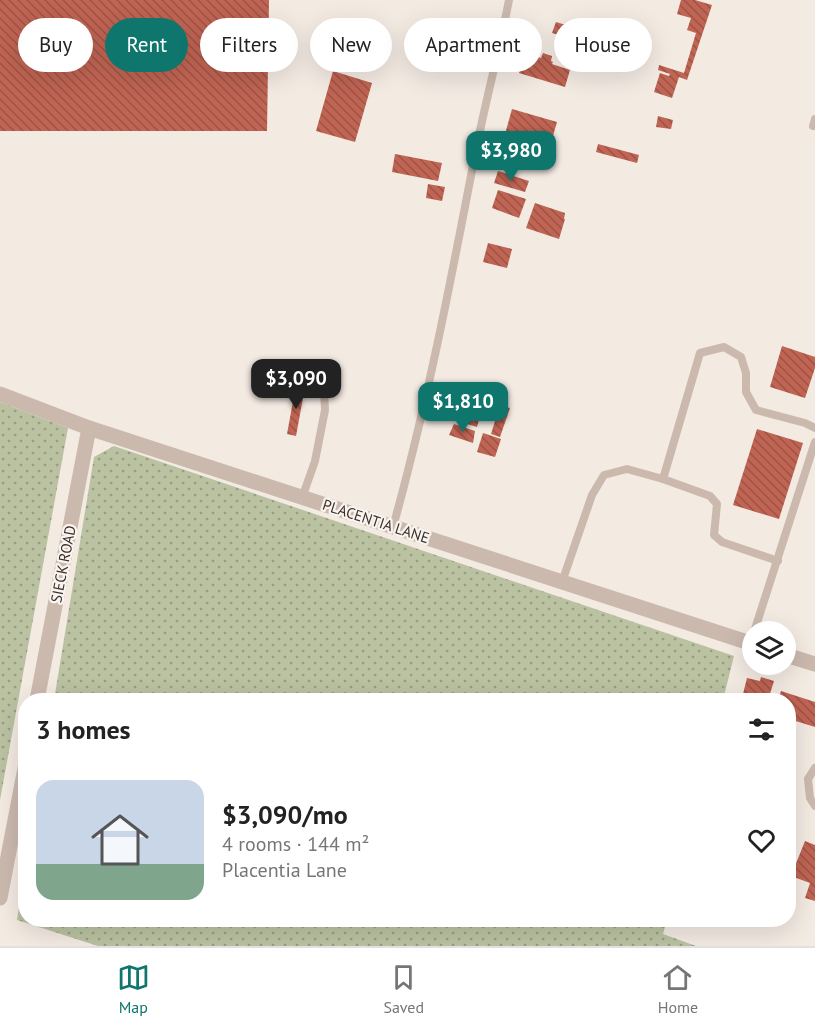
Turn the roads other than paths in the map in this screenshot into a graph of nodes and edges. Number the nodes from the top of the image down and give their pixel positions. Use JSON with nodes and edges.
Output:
{"nodes":[{"id":1,"x":509,"y":0,"type":"edge"},
{"id":2,"x":322,"y":371,"type":"dead end"},
{"id":3,"x":0,"y":394,"type":"edge"},
{"id":4,"x":89,"y":428,"type":"junction"},
{"id":5,"x":815,"y":428,"type":"edge"},
{"id":6,"x":815,"y":442,"type":"edge"},
{"id":7,"x":663,"y":479,"type":"junction"},
{"id":8,"x":302,"y":498,"type":"junction"},
{"id":9,"x":393,"y":527,"type":"junction"},
{"id":10,"x":778,"y":561,"type":"junction"},
{"id":11,"x":562,"y":582,"type":"junction"},
{"id":12,"x":758,"y":621,"type":"edge"},
{"id":13,"x":742,"y":635,"type":"edge"},
{"id":14,"x":796,"y":658,"type":"edge"},
{"id":15,"x":815,"y":664,"type":"edge"},
{"id":16,"x":38,"y":693,"type":"edge"},
{"id":17,"x":815,"y":768,"type":"edge"},
{"id":18,"x":18,"y":805,"type":"edge"},
{"id":19,"x":815,"y":806,"type":"edge"},
{"id":20,"x":0,"y":898,"type":"edge"}],
"edges":[{"from":1,"to":9,"type":"lane"},
{"from":2,"to":8,"type":"lane"},
{"from":3,"to":4,"type":"street","name":"PLACENTIA LANE"},
{"from":4,"to":8,"type":"street","name":"PLACENTIA LANE"},
{"from":4,"to":16,"type":"street","name":"SIECK ROAD"},
{"from":5,"to":7,"type":"lane"},
{"from":6,"to":10,"type":"lane"},
{"from":7,"to":10,"type":"lane"},
{"from":7,"to":11,"type":"lane"},
{"from":8,"to":9,"type":"street","name":"PLACENTIA LANE"},
{"from":9,"to":11,"type":"street","name":"PLACENTIA LANE"},
{"from":10,"to":12,"type":"lane"},
{"from":11,"to":13,"type":"street","name":"PLACENTIA LANE"},
{"from":14,"to":15,"type":"street"},
{"from":17,"to":19,"type":"lane"},
{"from":18,"to":20,"type":"street"}]}
